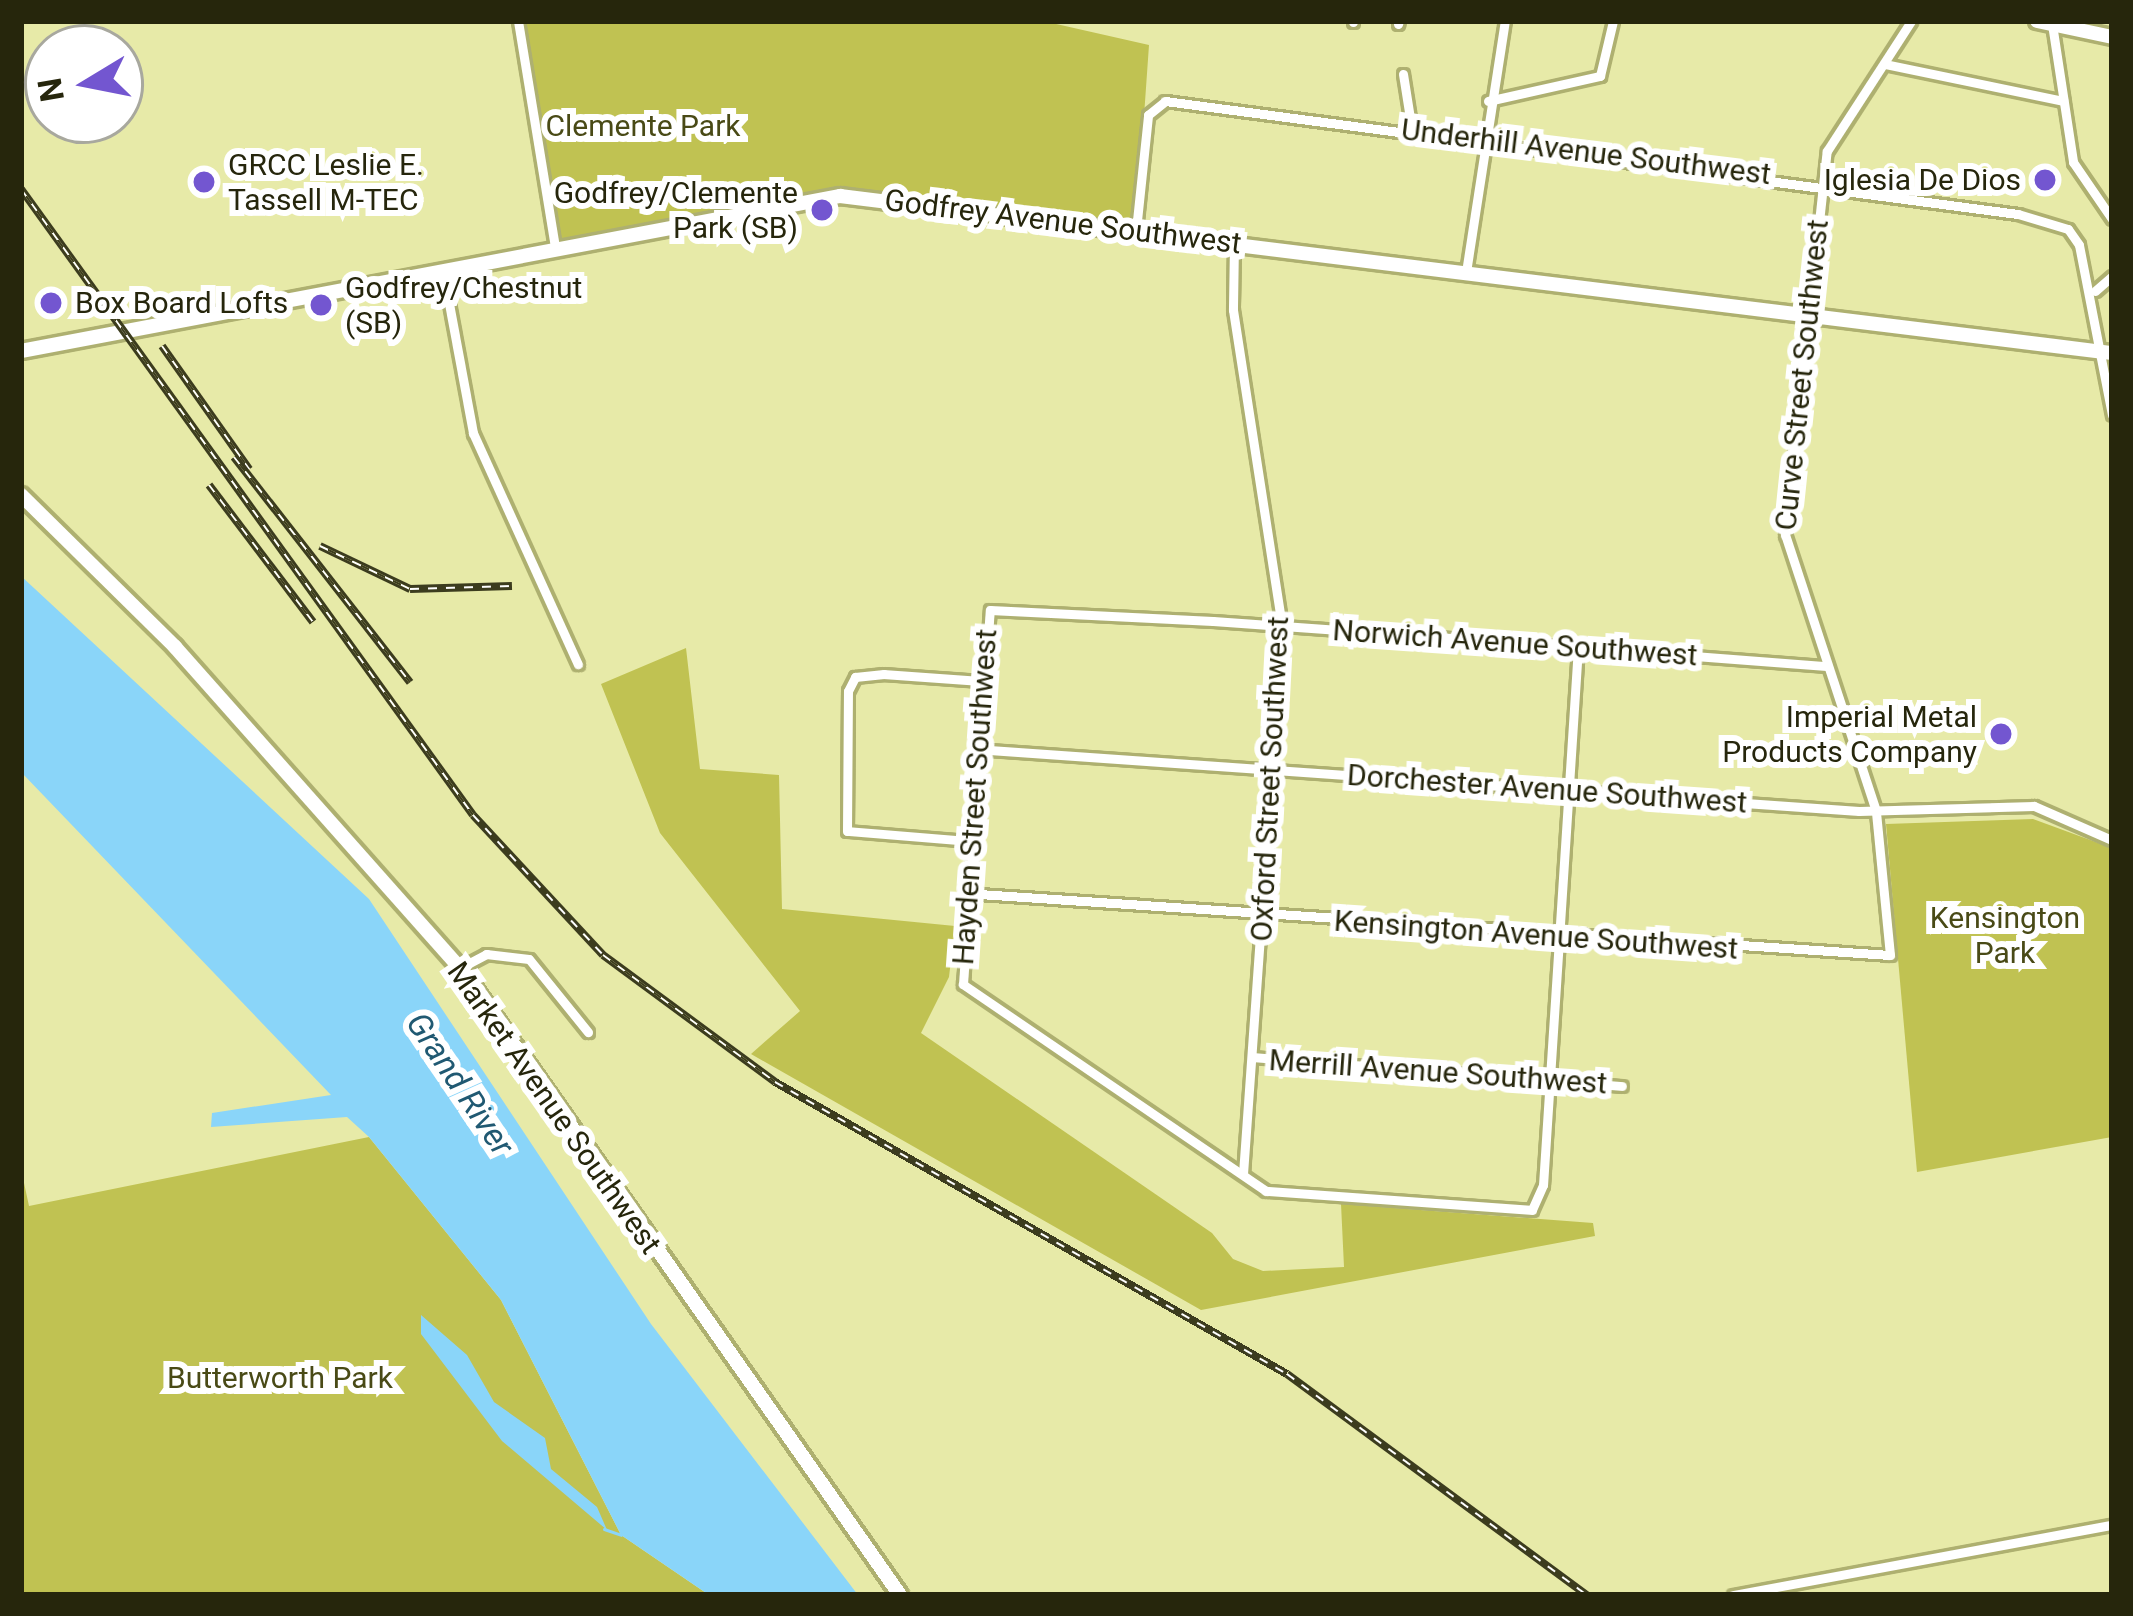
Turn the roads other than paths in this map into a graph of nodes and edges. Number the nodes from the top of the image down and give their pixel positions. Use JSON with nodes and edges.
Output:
{"nodes":[{"id":1,"x":518,"y":21,"type":"edge"},
{"id":2,"x":1504,"y":21,"type":"edge"},
{"id":3,"x":1613,"y":21,"type":"edge"},
{"id":4,"x":1911,"y":21,"type":"edge"},
{"id":5,"x":2047,"y":22,"type":"edge"},
{"id":6,"x":2112,"y":38,"type":"edge"},
{"id":7,"x":1885,"y":64,"type":"junction"},
{"id":8,"x":1403,"y":74,"type":"dead end"},
{"id":9,"x":1487,"y":101,"type":"junction"},
{"id":10,"x":2063,"y":101,"type":"junction"},
{"id":11,"x":1412,"y":131,"type":"junction"},
{"id":12,"x":1483,"y":140,"type":"junction"},
{"id":13,"x":1822,"y":181,"type":"junction"},
{"id":14,"x":2112,"y":219,"type":"edge"},
{"id":15,"x":1136,"y":230,"type":"junction"},
{"id":16,"x":1234,"y":243,"type":"junction"},
{"id":17,"x":555,"y":248,"type":"junction"},
{"id":18,"x":443,"y":271,"type":"junction"},
{"id":19,"x":1466,"y":272,"type":"junction"},
{"id":20,"x":2112,"y":276,"type":"edge"},
{"id":21,"x":2094,"y":296,"type":"junction"},
{"id":22,"x":1808,"y":314,"type":"junction"},
{"id":23,"x":21,"y":351,"type":"edge"},
{"id":24,"x":2107,"y":351,"type":"edge"},
{"id":25,"x":2112,"y":415,"type":"edge"},
{"id":26,"x":21,"y":495,"type":"edge"},
{"id":27,"x":990,"y":610,"type":"joint"},
{"id":28,"x":1282,"y":627,"type":"junction"},
{"id":29,"x":1578,"y":646,"type":"junction"},
{"id":30,"x":578,"y":664,"type":"dead end"},
{"id":31,"x":1825,"y":666,"type":"junction"},
{"id":32,"x":980,"y":681,"type":"junction"},
{"id":33,"x":975,"y":749,"type":"junction"},
{"id":34,"x":1273,"y":771,"type":"junction"},
{"id":35,"x":1568,"y":790,"type":"junction"},
{"id":36,"x":1876,"y":812,"type":"junction"},
{"id":37,"x":2112,"y":840,"type":"edge"},
{"id":38,"x":968,"y":841,"type":"junction"},
{"id":39,"x":964,"y":893,"type":"junction"},
{"id":40,"x":1265,"y":914,"type":"junction"},
{"id":41,"x":1559,"y":934,"type":"junction"},
{"id":42,"x":1891,"y":955,"type":"joint"},
{"id":43,"x":460,"y":968,"type":"junction"},
{"id":44,"x":588,"y":1032,"type":"dead end"},
{"id":45,"x":1253,"y":1057,"type":"junction"},
{"id":46,"x":1551,"y":1078,"type":"junction"},
{"id":47,"x":1622,"y":1086,"type":"dead end"},
{"id":48,"x":1243,"y":1174,"type":"junction"},
{"id":49,"x":2112,"y":1525,"type":"edge"},
{"id":50,"x":901,"y":1595,"type":"edge"},
{"id":51,"x":1733,"y":1595,"type":"edge"}],
"edges":[{"from":1,"to":17,"type":"street"},
{"from":2,"to":9,"type":"street"},
{"from":3,"to":9,"type":"street"},
{"from":4,"to":7,"type":"street","name":"Curve Street Southwest"},
{"from":5,"to":6,"type":"main road"},
{"from":5,"to":10,"type":"street"},
{"from":7,"to":10,"type":"street"},
{"from":7,"to":13,"type":"street","name":"Curve Street Southwest"},
{"from":8,"to":11,"type":"street"},
{"from":9,"to":12,"type":"street"},
{"from":10,"to":14,"type":"street"},
{"from":11,"to":12,"type":"street","name":"Underhill Avenue Southwest"},
{"from":11,"to":15,"type":"street","name":"Underhill Avenue Southwest"},
{"from":12,"to":13,"type":"street","name":"Underhill Avenue Southwest"},
{"from":12,"to":19,"type":"street"},
{"from":13,"to":21,"type":"street","name":"Underhill Avenue Southwest"},
{"from":13,"to":22,"type":"street","name":"Curve Street Southwest"},
{"from":15,"to":16,"type":"main road","name":"Godfrey Avenue Southwest"},
{"from":15,"to":17,"type":"main road","name":"Godfrey Avenue Southwest"},
{"from":16,"to":19,"type":"main road","name":"Godfrey Avenue Southwest"},
{"from":16,"to":28,"type":"street","name":"Oxford Street Southwest"},
{"from":17,"to":18,"type":"main road","name":"Godfrey Avenue Southwest"},
{"from":18,"to":23,"type":"main road","name":"Godfrey Avenue Southwest"},
{"from":18,"to":30,"type":"street"},
{"from":19,"to":22,"type":"main road","name":"Godfrey Avenue Southwest"},
{"from":20,"to":21,"type":"street"},
{"from":21,"to":24,"type":"street","name":"Underhill Avenue Southwest"},
{"from":22,"to":24,"type":"main road","name":"Godfrey Avenue Southwest"},
{"from":22,"to":31,"type":"street","name":"Curve Street Southwest"},
{"from":24,"to":25,"type":"street","name":"Underhill Avenue Southwest"},
{"from":26,"to":43,"type":"main road","name":"Market Avenue Southwest"},
{"from":27,"to":28,"type":"street","name":"Norwich Avenue Southwest"},
{"from":27,"to":32,"type":"street","name":"Hayden Street Southwest"},
{"from":28,"to":29,"type":"street","name":"Norwich Avenue Southwest"},
{"from":28,"to":34,"type":"street","name":"Oxford Street Southwest"},
{"from":29,"to":31,"type":"street","name":"Norwich Avenue Southwest"},
{"from":29,"to":35,"type":"street"},
{"from":31,"to":36,"type":"street","name":"Curve Street Southwest"},
{"from":32,"to":33,"type":"street","name":"Hayden Street Southwest"},
{"from":32,"to":38,"type":"street"},
{"from":33,"to":34,"type":"street","name":"Dorchester Avenue Southwest"},
{"from":33,"to":38,"type":"street","name":"Hayden Street Southwest"},
{"from":34,"to":35,"type":"street","name":"Dorchester Avenue Southwest"},
{"from":34,"to":40,"type":"street","name":"Oxford Street Southwest"},
{"from":35,"to":36,"type":"street","name":"Dorchester Avenue Southwest"},
{"from":35,"to":41,"type":"street"},
{"from":36,"to":37,"type":"street","name":"Dorchester Avenue Southwest"},
{"from":36,"to":42,"type":"street","name":"Curve Street Southwest"},
{"from":38,"to":39,"type":"street","name":"Hayden Street Southwest"},
{"from":39,"to":40,"type":"street","name":"Kensington Avenue Southwest"},
{"from":39,"to":48,"type":"street","name":"Hayden Street Southwest"},
{"from":40,"to":41,"type":"street","name":"Kensington Avenue Southwest"},
{"from":40,"to":45,"type":"street","name":"Oxford Street Southwest"},
{"from":41,"to":42,"type":"street","name":"Kensington Avenue Southwest"},
{"from":41,"to":46,"type":"street"},
{"from":43,"to":44,"type":"street"},
{"from":43,"to":50,"type":"main road","name":"Market Avenue Southwest"},
{"from":45,"to":46,"type":"street","name":"Merrill Avenue Southwest"},
{"from":45,"to":48,"type":"street","name":"Oxford Street Southwest"},
{"from":46,"to":47,"type":"street","name":"Merrill Avenue Southwest"},
{"from":46,"to":48,"type":"street"},
{"from":49,"to":51,"type":"street"}]}
